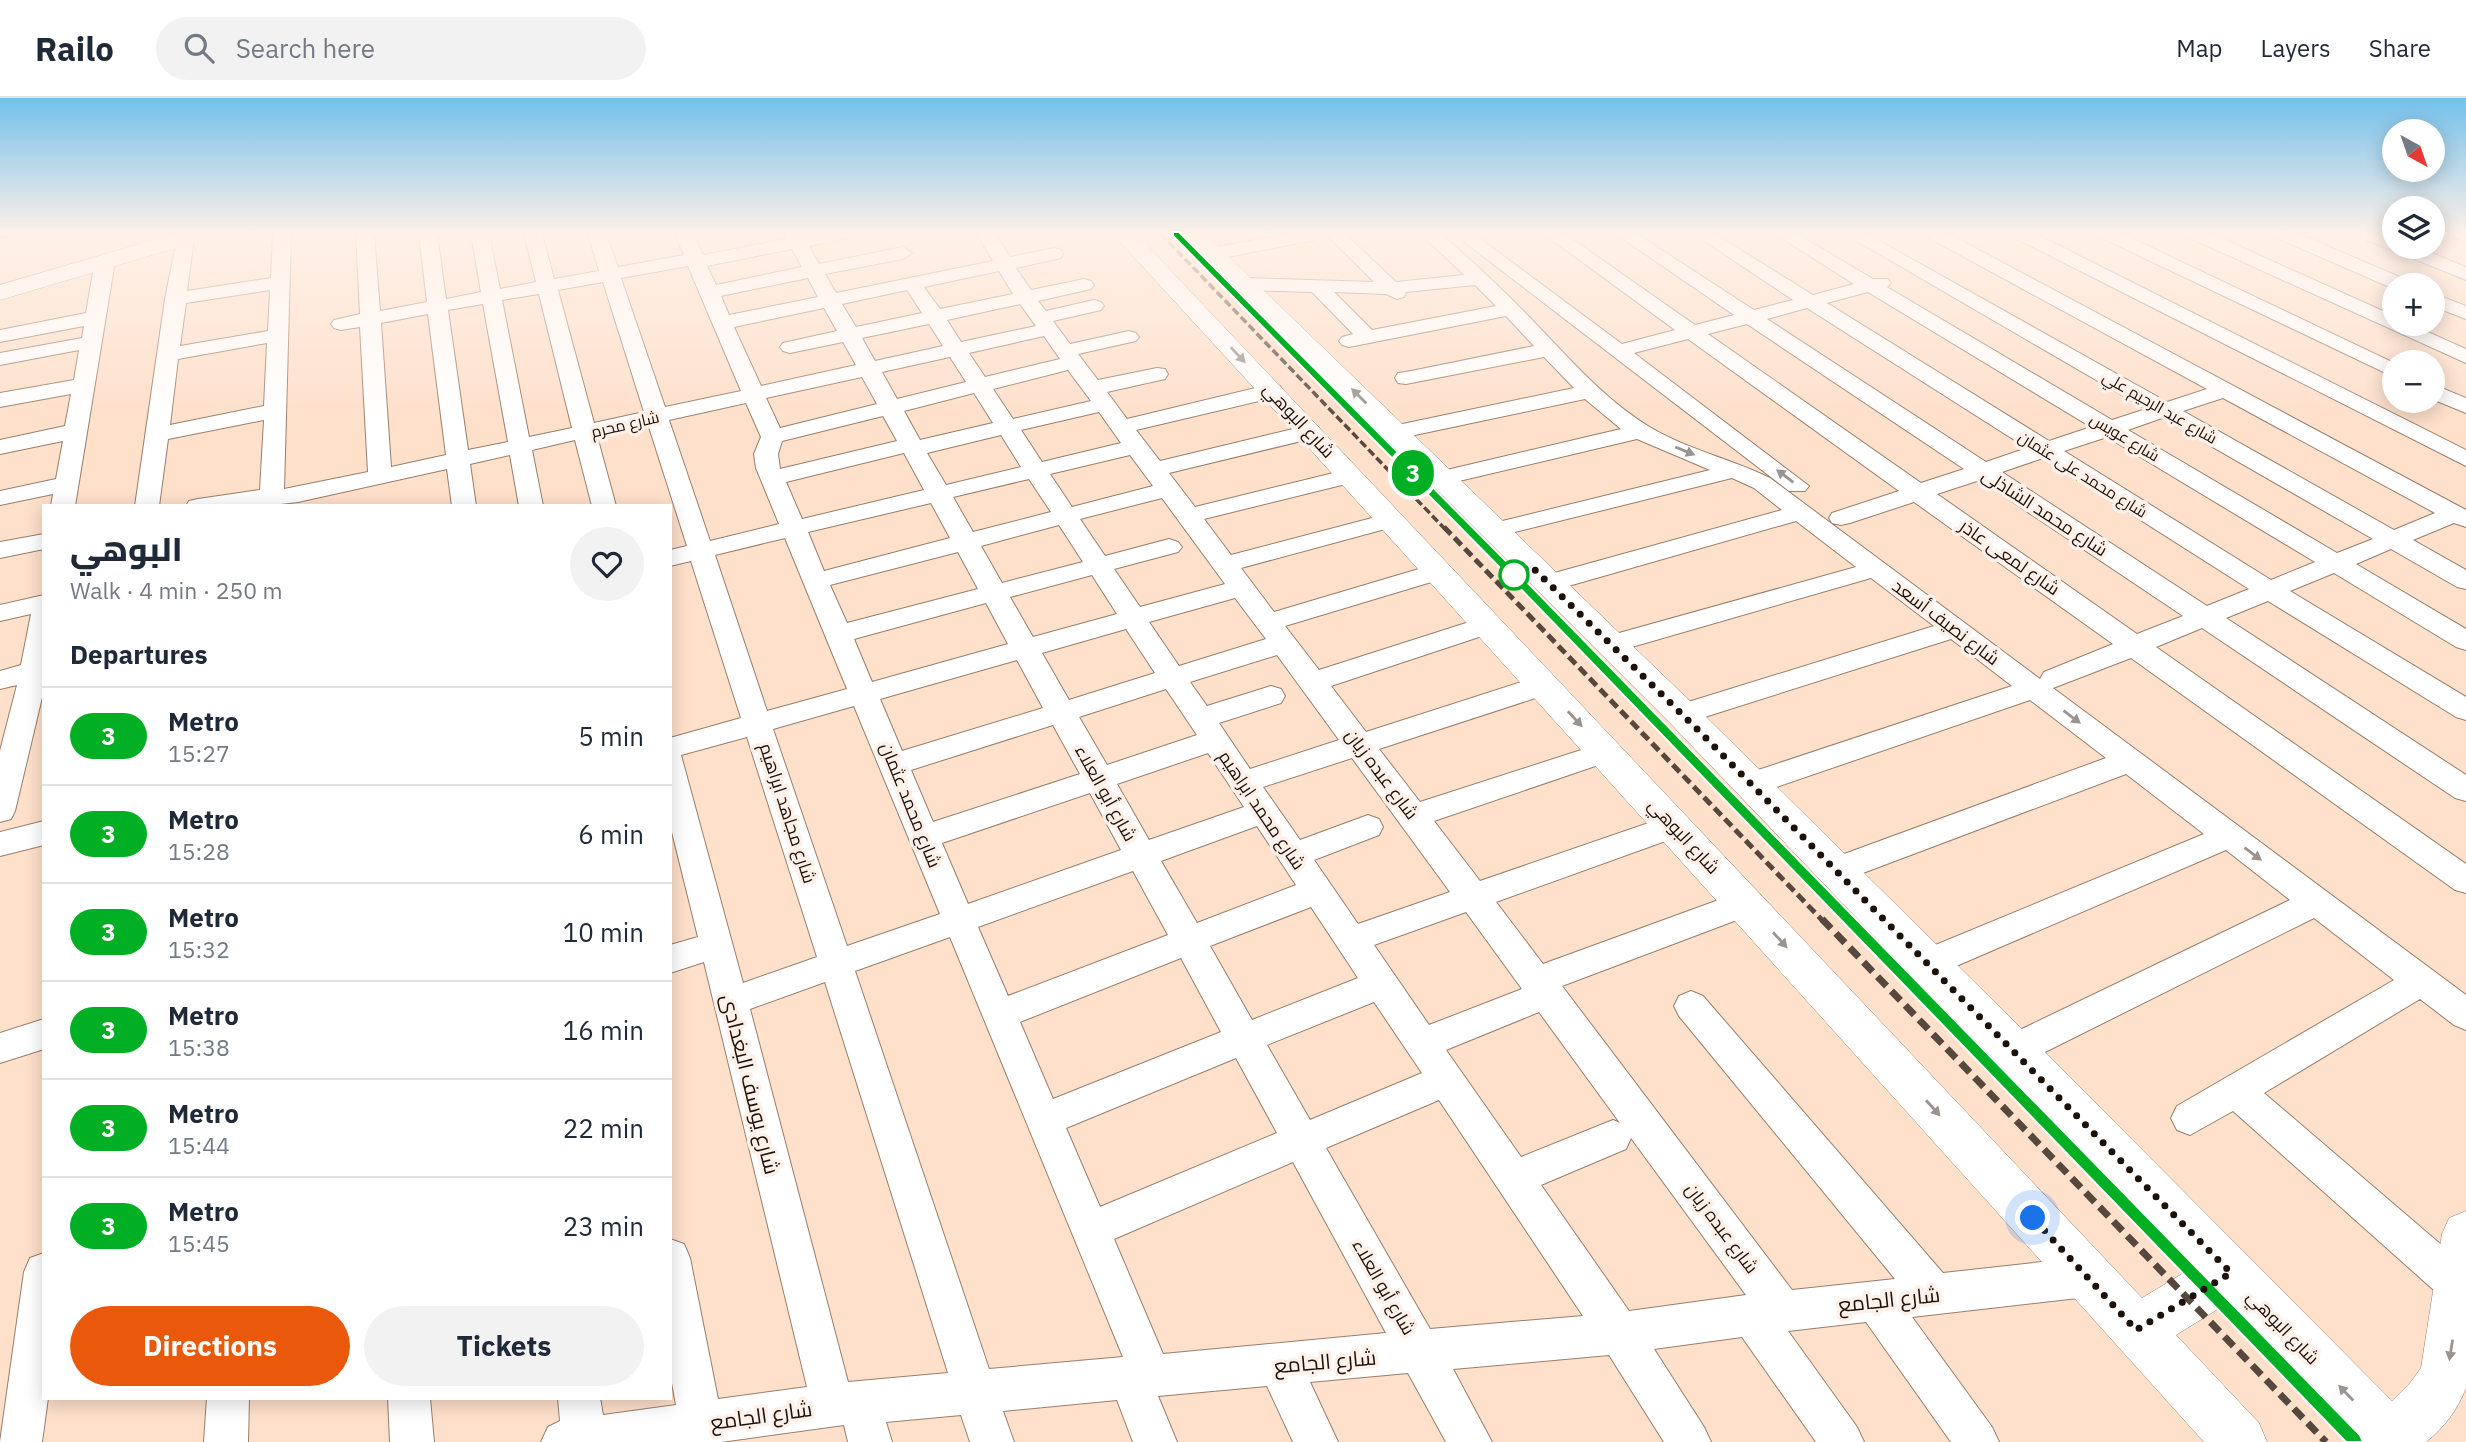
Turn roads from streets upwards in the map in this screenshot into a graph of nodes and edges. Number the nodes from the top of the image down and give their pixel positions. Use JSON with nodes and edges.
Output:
{"nodes":[{"id":1,"x":99,"y":297,"type":"edge"},
{"id":2,"x":189,"y":297,"type":"edge"},
{"id":3,"x":280,"y":297,"type":"edge"},
{"id":4,"x":369,"y":297,"type":"edge"},
{"id":5,"x":437,"y":297,"type":"edge"},
{"id":6,"x":492,"y":297,"type":"joint"},
{"id":7,"x":550,"y":297,"type":"edge"},
{"id":8,"x":618,"y":297,"type":"edge"},
{"id":9,"x":711,"y":297,"type":"edge"},
{"id":10,"x":828,"y":297,"type":"edge"},
{"id":11,"x":846,"y":297,"type":"edge"},
{"id":12,"x":924,"y":297,"type":"edge"},
{"id":13,"x":1028,"y":297,"type":"edge"},
{"id":14,"x":1076,"y":297,"type":"edge"},
{"id":15,"x":1183,"y":297,"type":"edge"},
{"id":16,"x":1258,"y":297,"type":"edge"},
{"id":17,"x":1325,"y":297,"type":"edge"},
{"id":18,"x":1401,"y":297,"type":"edge"},
{"id":19,"x":1497,"y":297,"type":"edge"},
{"id":20,"x":1546,"y":297,"type":"edge"},
{"id":21,"x":1642,"y":297,"type":"edge"},
{"id":22,"x":1719,"y":297,"type":"edge"},
{"id":23,"x":1801,"y":297,"type":"edge"},
{"id":24,"x":1828,"y":297,"type":"edge"},
{"id":25,"x":1891,"y":297,"type":"edge"},
{"id":26,"x":1966,"y":297,"type":"edge"},
{"id":27,"x":2053,"y":297,"type":"edge"},
{"id":28,"x":2146,"y":297,"type":"edge"},
{"id":29,"x":2239,"y":297,"type":"edge"},
{"id":30,"x":2333,"y":297,"type":"edge"},
{"id":31,"x":175,"y":299,"type":"joint"},
{"id":32,"x":830,"y":300,"type":"junction"},
{"id":33,"x":1809,"y":302,"type":"junction"},
{"id":34,"x":2445,"y":304,"type":"edge"},
{"id":35,"x":1094,"y":306,"type":"dead end"},
{"id":36,"x":438,"y":307,"type":"junction"},
{"id":37,"x":1510,"y":309,"type":"junction"},
{"id":38,"x":2466,"y":313,"type":"edge"},
{"id":39,"x":933,"y":316,"type":"junction"},
{"id":40,"x":96,"y":317,"type":"junction"},
{"id":41,"x":1750,"y":317,"type":"junction"},
{"id":42,"x":370,"y":319,"type":"junction"},
{"id":43,"x":722,"y":323,"type":"junction"},
{"id":44,"x":341,"y":324,"type":"dead end"},
{"id":45,"x":1431,"y":325,"type":"junction"},
{"id":46,"x":1051,"y":331,"type":"junction"},
{"id":47,"x":1692,"y":332,"type":"junction"},
{"id":48,"x":848,"y":334,"type":"junction"},
{"id":49,"x":279,"y":335,"type":"junction"},
{"id":50,"x":0,"y":336,"type":"edge"},
{"id":51,"x":1129,"y":337,"type":"dead end"},
{"id":52,"x":90,"y":342,"type":"junction"},
{"id":53,"x":790,"y":347,"type":"dead end"},
{"id":54,"x":954,"y":350,"type":"junction"},
{"id":55,"x":1548,"y":350,"type":"junction"},
{"id":56,"x":1618,"y":351,"type":"junction"},
{"id":57,"x":167,"y":355,"type":"junction"},
{"id":58,"x":2466,"y":358,"type":"edge"},
{"id":59,"x":0,"y":359,"type":"edge"},
{"id":60,"x":2382,"y":366,"type":"edge"},
{"id":61,"x":868,"y":370,"type":"junction"},
{"id":62,"x":1157,"y":374,"type":"dead end"},
{"id":63,"x":1406,"y":378,"type":"dead end"},
{"id":64,"x":83,"y":385,"type":"junction"},
{"id":65,"x":979,"y":386,"type":"junction"},
{"id":66,"x":2225,"y":390,"type":"junction"},
{"id":67,"x":1272,"y":391,"type":"junction"},
{"id":68,"x":1588,"y":392,"type":"junction"},
{"id":69,"x":752,"y":395,"type":"junction"},
{"id":70,"x":2445,"y":396,"type":"edge"},
{"id":71,"x":0,"y":400,"type":"edge"},
{"id":72,"x":2466,"y":406,"type":"edge"},
{"id":73,"x":890,"y":408,"type":"junction"},
{"id":74,"x":2165,"y":410,"type":"junction"},
{"id":75,"x":275,"y":411,"type":"junction"},
{"id":76,"x":657,"y":416,"type":"junction"},
{"id":77,"x":1114,"y":416,"type":"junction"},
{"id":78,"x":1007,"y":427,"type":"junction"},
{"id":79,"x":2110,"y":428,"type":"junction"},
{"id":80,"x":76,"y":431,"type":"junction"},
{"id":81,"x":1640,"y":431,"type":"junction"},
{"id":82,"x":1310,"y":432,"type":"junction"},
{"id":83,"x":1396,"y":432,"type":"junction"},
{"id":84,"x":586,"y":433,"type":"junction"},
{"id":85,"x":157,"y":434,"type":"junction"},
{"id":86,"x":772,"y":437,"type":"junction"},
{"id":87,"x":0,"y":447,"type":"edge"},
{"id":88,"x":520,"y":447,"type":"junction"},
{"id":89,"x":912,"y":447,"type":"junction"},
{"id":90,"x":2045,"y":450,"type":"junction"},
{"id":91,"x":2466,"y":459,"type":"edge"},
{"id":92,"x":458,"y":460,"type":"junction"},
{"id":93,"x":1036,"y":470,"type":"junction"},
{"id":94,"x":1738,"y":470,"type":"junction"},
{"id":95,"x":1983,"y":471,"type":"junction"},
{"id":96,"x":1350,"y":476,"type":"junction"},
{"id":97,"x":773,"y":478,"type":"junction"},
{"id":98,"x":1442,"y":478,"type":"junction"},
{"id":99,"x":372,"y":479,"type":"junction"},
{"id":100,"x":1161,"y":479,"type":"junction"},
{"id":101,"x":938,"y":493,"type":"junction"},
{"id":102,"x":1918,"y":493,"type":"junction"},
{"id":103,"x":65,"y":495,"type":"edge"},
{"id":104,"x":0,"y":498,"type":"edge"},
{"id":105,"x":264,"y":500,"type":"edge"},
{"id":106,"x":147,"y":504,"type":"edge"},
{"id":107,"x":220,"y":504,"type":"edge"},
{"id":108,"x":366,"y":504,"type":"edge"},
{"id":109,"x":464,"y":504,"type":"edge"},
{"id":110,"x":531,"y":504,"type":"edge"},
{"id":111,"x":604,"y":504,"type":"edge"},
{"id":112,"x":1801,"y":512,"type":"junction"},
{"id":113,"x":1065,"y":515,"type":"junction"},
{"id":114,"x":1188,"y":516,"type":"junction"},
{"id":115,"x":2460,"y":517,"type":"edge"},
{"id":116,"x":1841,"y":518,"type":"junction"},
{"id":117,"x":1391,"y":520,"type":"junction"},
{"id":118,"x":793,"y":528,"type":"junction"},
{"id":119,"x":1494,"y":530,"type":"junction"},
{"id":120,"x":2393,"y":539,"type":"junction"},
{"id":121,"x":42,"y":541,"type":"edge"},
{"id":122,"x":965,"y":541,"type":"junction"},
{"id":123,"x":1169,"y":547,"type":"dead end"},
{"id":124,"x":0,"y":550,"type":"edge"},
{"id":125,"x":702,"y":550,"type":"junction"},
{"id":126,"x":672,"y":558,"type":"edge"},
{"id":127,"x":2335,"y":563,"type":"junction"},
{"id":128,"x":1098,"y":566,"type":"junction"},
{"id":129,"x":1876,"y":569,"type":"junction"},
{"id":130,"x":1439,"y":571,"type":"junction"},
{"id":131,"x":1234,"y":575,"type":"junction"},
{"id":132,"x":815,"y":581,"type":"junction"},
{"id":133,"x":2466,"y":581,"type":"edge"},
{"id":134,"x":1549,"y":583,"type":"junction"},
{"id":135,"x":2269,"y":590,"type":"junction"},
{"id":136,"x":994,"y":593,"type":"junction"},
{"id":137,"x":42,"y":603,"type":"edge"},
{"id":138,"x":0,"y":613,"type":"edge"},
{"id":139,"x":2204,"y":617,"type":"junction"},
{"id":140,"x":1132,"y":618,"type":"junction"},
{"id":141,"x":1488,"y":625,"type":"junction"},
{"id":142,"x":1955,"y":629,"type":"junction"},
{"id":143,"x":1277,"y":633,"type":"junction"},
{"id":144,"x":838,"y":634,"type":"junction"},
{"id":145,"x":42,"y":636,"type":"edge"},
{"id":146,"x":2466,"y":641,"type":"edge"},
{"id":147,"x":1611,"y":644,"type":"junction"},
{"id":148,"x":2134,"y":646,"type":"junction"},
{"id":149,"x":1025,"y":648,"type":"junction"},
{"id":150,"x":39,"y":670,"type":"edge"},
{"id":151,"x":1172,"y":677,"type":"junction"},
{"id":152,"x":0,"y":680,"type":"edge"},
{"id":153,"x":1313,"y":682,"type":"junction"},
{"id":154,"x":2044,"y":684,"type":"junction"},
{"id":155,"x":1544,"y":685,"type":"junction"},
{"id":156,"x":863,"y":694,"type":"junction"},
{"id":157,"x":1271,"y":696,"type":"dead end"},
{"id":158,"x":2466,"y":710,"type":"edge"},
{"id":159,"x":1060,"y":712,"type":"junction"},
{"id":160,"x":1682,"y":714,"type":"junction"},
{"id":161,"x":759,"y":723,"type":"junction"},
{"id":162,"x":1207,"y":729,"type":"junction"},
{"id":163,"x":1360,"y":744,"type":"junction"},
{"id":164,"x":672,"y":747,"type":"edge"},
{"id":165,"x":1606,"y":752,"type":"junction"},
{"id":166,"x":2130,"y":761,"type":"junction"},
{"id":167,"x":6,"y":762,"type":"edge"},
{"id":168,"x":895,"y":764,"type":"junction"},
{"id":169,"x":672,"y":770,"type":"edge"},
{"id":170,"x":1098,"y":779,"type":"junction"},
{"id":171,"x":1242,"y":782,"type":"junction"},
{"id":172,"x":1751,"y":784,"type":"junction"},
{"id":173,"x":2466,"y":790,"type":"edge"},
{"id":174,"x":0,"y":811,"type":"edge"},
{"id":175,"x":1263,"y":812,"type":"junction"},
{"id":176,"x":1414,"y":816,"type":"junction"},
{"id":177,"x":1674,"y":826,"type":"junction"},
{"id":178,"x":1368,"y":827,"type":"dead end"},
{"id":179,"x":42,"y":834,"type":"edge"},
{"id":180,"x":2229,"y":836,"type":"junction"},
{"id":181,"x":924,"y":838,"type":"junction"},
{"id":182,"x":0,"y":844,"type":"edge"},
{"id":183,"x":1140,"y":855,"type":"junction"},
{"id":184,"x":1292,"y":855,"type":"junction"},
{"id":185,"x":1836,"y":870,"type":"junction"},
{"id":186,"x":2466,"y":881,"type":"edge"},
{"id":187,"x":1316,"y":891,"type":"junction"},
{"id":188,"x":1474,"y":896,"type":"junction"},
{"id":189,"x":2316,"y":902,"type":"junction"},
{"id":190,"x":1746,"y":903,"type":"junction"},
{"id":191,"x":959,"y":920,"type":"junction"},
{"id":192,"x":1189,"y":940,"type":"junction"},
{"id":193,"x":1350,"y":940,"type":"junction"},
{"id":194,"x":715,"y":945,"type":"junction"},
{"id":195,"x":672,"y":958,"type":"edge"},
{"id":196,"x":1928,"y":963,"type":"junction"},
{"id":197,"x":837,"y":964,"type":"junction"},
{"id":198,"x":2421,"y":981,"type":"junction"},
{"id":199,"x":1380,"y":984,"type":"junction"},
{"id":200,"x":1543,"y":986,"type":"junction"},
{"id":201,"x":2466,"y":989,"type":"edge"},
{"id":202,"x":730,"y":1002,"type":"junction"},
{"id":203,"x":1691,"y":1006,"type":"dead end"},
{"id":204,"x":1000,"y":1014,"type":"junction"},
{"id":205,"x":2466,"y":1015,"type":"edge"},
{"id":206,"x":42,"y":1035,"type":"edge"},
{"id":207,"x":1244,"y":1040,"type":"junction"},
{"id":208,"x":1421,"y":1044,"type":"junction"},
{"id":209,"x":0,"y":1048,"type":"edge"},
{"id":210,"x":2014,"y":1051,"type":"junction"},
{"id":211,"x":1446,"y":1080,"type":"junction"},
{"id":212,"x":2236,"y":1091,"type":"junction"},
{"id":213,"x":2190,"y":1118,"type":"dead end"},
{"id":214,"x":1044,"y":1120,"type":"junction"},
{"id":215,"x":1614,"y":1137,"type":"dead end"},
{"id":216,"x":1300,"y":1142,"type":"junction"},
{"id":217,"x":1513,"y":1178,"type":"junction"},
{"id":218,"x":1089,"y":1230,"type":"junction"},
{"id":219,"x":2466,"y":1234,"type":"edge"},
{"id":220,"x":672,"y":1266,"type":"edge"},
{"id":221,"x":2231,"y":1273,"type":"junction"},
{"id":222,"x":2087,"y":1277,"type":"junction"},
{"id":223,"x":42,"y":1286,"type":"edge"},
{"id":224,"x":2459,"y":1286,"type":"junction"},
{"id":225,"x":1934,"y":1294,"type":"junction"},
{"id":226,"x":1875,"y":1301,"type":"junction"},
{"id":227,"x":1767,"y":1313,"type":"junction"},
{"id":228,"x":2136,"y":1330,"type":"junction"},
{"id":229,"x":1619,"y":1333,"type":"junction"},
{"id":230,"x":1420,"y":1352,"type":"junction"},
{"id":231,"x":1279,"y":1365,"type":"junction"},
{"id":232,"x":1141,"y":1378,"type":"junction"},
{"id":233,"x":975,"y":1393,"type":"junction"},
{"id":234,"x":228,"y":1400,"type":"edge"},
{"id":235,"x":410,"y":1400,"type":"edge"},
{"id":236,"x":855,"y":1417,"type":"edge"},
{"id":237,"x":711,"y":1429,"type":"edge"},
{"id":238,"x":578,"y":1430,"type":"edge"},
{"id":239,"x":2390,"y":1439,"type":"edge"},
{"id":240,"x":20,"y":1442,"type":"edge"},
{"id":241,"x":226,"y":1442,"type":"edge"},
{"id":242,"x":412,"y":1442,"type":"edge"},
{"id":243,"x":992,"y":1442,"type":"edge"},
{"id":244,"x":1155,"y":1442,"type":"edge"},
{"id":245,"x":1316,"y":1442,"type":"edge"},
{"id":246,"x":1470,"y":1442,"type":"edge"},
{"id":247,"x":1689,"y":1442,"type":"edge"},
{"id":248,"x":1842,"y":1442,"type":"edge"},
{"id":249,"x":1978,"y":1442,"type":"edge"},
{"id":250,"x":2240,"y":1442,"type":"edge"}],
"edges":[{"from":1,"to":40,"type":"street"},
{"from":2,"to":31,"type":"street"},
{"from":3,"to":49,"type":"street"},
{"from":4,"to":42,"type":"street"},
{"from":5,"to":36,"type":"street"},
{"from":6,"to":36,"type":"street"},
{"from":6,"to":88,"type":"street"},
{"from":7,"to":84,"type":"street"},
{"from":8,"to":76,"type":"street","name":"شارع مجاهد ابراهيم"},
{"from":9,"to":43,"type":"street","name":"شارع محمد عثمان"},
{"from":10,"to":32,"type":"street","name":"شارع أبو العلاء"},
{"from":11,"to":32,"type":"street"},
{"from":12,"to":39,"type":"street","name":"شارع محمد ابراهيم"},
{"from":13,"to":46,"type":"street","name":"شارع عبده زيان"},
{"from":14,"to":46,"type":"street"},
{"from":15,"to":67,"type":"street","name":"شارع البوهي","one_way":true},
{"from":83,"to":16,"type":"street","name":"شارع البوهي","one_way":true},
{"from":17,"to":45,"type":"street"},
{"from":18,"to":45,"type":"street"},
{"from":19,"to":37,"type":"street","name":"شارع نصيف أسعد"},
{"from":20,"to":56,"type":"street","name":"شارع نصيف أسعد"},
{"from":21,"to":47,"type":"street","name":"شارع لمعى عاذر"},
{"from":22,"to":41,"type":"street","name":"شارع محمد الشاذلى"},
{"from":23,"to":33,"type":"street","name":"شارع محمد على عثمان"},
{"from":24,"to":33,"type":"street"},
{"from":25,"to":79,"type":"street","name":"شارع عويس"},
{"from":26,"to":74,"type":"street","name":"شارع عبد الرحيم علي"},
{"from":27,"to":66,"type":"street"},
{"from":28,"to":91,"type":"street"},
{"from":29,"to":60,"type":"street"},
{"from":30,"to":58,"type":"street"},
{"from":31,"to":57,"type":"street"},
{"from":32,"to":43,"type":"street"},
{"from":32,"to":48,"type":"street","name":"شارع أبو العلاء"},
{"from":33,"to":41,"type":"street"},
{"from":33,"to":90,"type":"street","name":"شارع محمد على عثمان"},
{"from":34,"to":38,"type":"street"},
{"from":35,"to":46,"type":"street"},
{"from":36,"to":42,"type":"street"},
{"from":36,"to":92,"type":"street"},
{"from":37,"to":45,"type":"street"},
{"from":37,"to":55,"type":"street","name":"شارع نصيف أسعد"},
{"from":39,"to":46,"type":"street"},
{"from":39,"to":48,"type":"street"},
{"from":39,"to":54,"type":"street","name":"شارع محمد ابراهيم"},
{"from":40,"to":50,"type":"street"},
{"from":40,"to":52,"type":"street"},
{"from":41,"to":47,"type":"street"},
{"from":41,"to":95,"type":"street","name":"شارع محمد الشاذلى"},
{"from":42,"to":44,"type":"street"},
{"from":42,"to":99,"type":"street"},
{"from":43,"to":69,"type":"street","name":"شارع محمد عثمان"},
{"from":46,"to":51,"type":"street"},
{"from":46,"to":54,"type":"street","name":"شارع محرم"},
{"from":46,"to":65,"type":"street"},
{"from":46,"to":77,"type":"street","name":"شارع عبده زيان"},
{"from":47,"to":56,"type":"street"},
{"from":47,"to":102,"type":"street","name":"شارع لمعى عاذر"},
{"from":48,"to":53,"type":"street"},
{"from":48,"to":61,"type":"street","name":"شارع أبو العلاء"},
{"from":49,"to":57,"type":"street"},
{"from":49,"to":75,"type":"street"},
{"from":52,"to":59,"type":"street"},
{"from":52,"to":64,"type":"street"},
{"from":54,"to":61,"type":"street","name":"شارع محرم"},
{"from":54,"to":65,"type":"street","name":"شارع محمد ابراهيم"},
{"from":55,"to":63,"type":"street"},
{"from":55,"to":68,"type":"street","name":"شارع نصيف أسعد"},
{"from":116,"to":56,"type":"street","name":"شارع نصيف أسعد","one_way":true},
{"from":57,"to":85,"type":"street"},
{"from":61,"to":69,"type":"street","name":"شارع محرم"},
{"from":61,"to":73,"type":"street","name":"شارع أبو العلاء"},
{"from":62,"to":77,"type":"street"},
{"from":64,"to":71,"type":"street"},
{"from":64,"to":80,"type":"street"},
{"from":65,"to":73,"type":"street"},
{"from":65,"to":78,"type":"street","name":"شارع محمد ابراهيم"},
{"from":66,"to":74,"type":"street"},
{"from":66,"to":115,"type":"street"},
{"from":67,"to":77,"type":"street"},
{"from":67,"to":82,"type":"street","name":"شارع البوهي"},
{"from":68,"to":81,"type":"street","name":"شارع نصيف أسعد"},
{"from":68,"to":83,"type":"street"},
{"from":69,"to":76,"type":"street","name":"شارع محرم"},
{"from":69,"to":86,"type":"street","name":"شارع محمد عثمان"},
{"from":70,"to":72,"type":"street"},
{"from":73,"to":86,"type":"street"},
{"from":73,"to":89,"type":"street","name":"شارع أبو العلاء"},
{"from":74,"to":79,"type":"street"},
{"from":74,"to":120,"type":"street","name":"شارع عبد الرحيم علي"},
{"from":75,"to":85,"type":"street"},
{"from":75,"to":105,"type":"street"},
{"from":76,"to":84,"type":"street","name":"شارع محرم"},
{"from":76,"to":125,"type":"street","name":"شارع مجاهد ابراهيم"},
{"from":77,"to":78,"type":"street"},
{"from":77,"to":93,"type":"street"},
{"from":77,"to":100,"type":"street","name":"شارع عبده زيان"},
{"from":78,"to":89,"type":"street"},
{"from":78,"to":93,"type":"street","name":"شارع محمد ابراهيم"},
{"from":79,"to":90,"type":"street"},
{"from":79,"to":127,"type":"street","name":"شارع عويس"},
{"from":80,"to":87,"type":"street"},
{"from":80,"to":103,"type":"street"},
{"from":81,"to":94,"type":"street","name":"شارع نصيف أسعد","one_way":true},
{"from":81,"to":98,"type":"street"},
{"from":82,"to":96,"type":"street","name":"شارع البوهي"},
{"from":82,"to":100,"type":"street"},
{"from":83,"to":98,"type":"street","name":"شارع البوهي"},
{"from":84,"to":88,"type":"street","name":"شارع محرم"},
{"from":84,"to":111,"type":"street"},
{"from":85,"to":106,"type":"street"},
{"from":86,"to":97,"type":"street","name":"شارع محمد عثمان"},
{"from":88,"to":92,"type":"street","name":"شارع محرم"},
{"from":88,"to":110,"type":"street"},
{"from":89,"to":97,"type":"street"},
{"from":89,"to":101,"type":"street","name":"شارع أبو العلاء"},
{"from":90,"to":95,"type":"street"},
{"from":90,"to":135,"type":"street","name":"شارع محمد على عثمان"},
{"from":92,"to":99,"type":"street","name":"شارع محرم"},
{"from":92,"to":109,"type":"street"},
{"from":93,"to":101,"type":"street"},
{"from":93,"to":113,"type":"street","name":"شارع محمد ابراهيم"},
{"from":94,"to":112,"type":"street","name":"شارع نصيف أسعد"},
{"from":94,"to":119,"type":"street"},
{"from":95,"to":102,"type":"street"},
{"from":95,"to":139,"type":"street","name":"شارع محمد الشاذلى"},
{"from":96,"to":114,"type":"street"},
{"from":96,"to":117,"type":"street","name":"شارع البوهي"},
{"from":97,"to":118,"type":"street","name":"شارع محمد عثمان"},
{"from":98,"to":119,"type":"street","name":"شارع البوهي"},
{"from":99,"to":105,"type":"street","name":"شارع محرم"},
{"from":99,"to":108,"type":"street"},
{"from":100,"to":113,"type":"street"},
{"from":100,"to":114,"type":"street","name":"شارع عبده زيان"},
{"from":101,"to":118,"type":"street"},
{"from":101,"to":122,"type":"street","name":"شارع أبو العلاء"},
{"from":102,"to":116,"type":"street"},
{"from":102,"to":148,"type":"street","name":"شارع لمعى عاذر"},
{"from":103,"to":104,"type":"street"},
{"from":105,"to":107,"type":"street","name":"شارع محرم"},
{"from":112,"to":129,"type":"street","name":"شارع نصيف أسعد"},
{"from":112,"to":134,"type":"street"},
{"from":113,"to":122,"type":"street"},
{"from":113,"to":128,"type":"street","name":"شارع محمد ابراهيم"},
{"from":114,"to":131,"type":"street","name":"شارع عبده زيان"},
{"from":115,"to":120,"type":"street"},
{"from":116,"to":154,"type":"street","name":"شارع نصيف أسعد"},
{"from":117,"to":130,"type":"street","name":"شارع البوهي"},
{"from":117,"to":131,"type":"street"},
{"from":118,"to":125,"type":"street"},
{"from":118,"to":132,"type":"street","name":"شارع محمد عثمان"},
{"from":119,"to":134,"type":"street","name":"شارع البوهي"},
{"from":120,"to":127,"type":"street"},
{"from":120,"to":133,"type":"street","name":"شارع عبد الرحيم علي"},
{"from":121,"to":124,"type":"street"},
{"from":122,"to":132,"type":"street"},
{"from":122,"to":136,"type":"street","name":"شارع أبو العلاء"},
{"from":123,"to":128,"type":"street"},
{"from":125,"to":126,"type":"street"},
{"from":125,"to":161,"type":"street","name":"شارع مجاهد ابراهيم"},
{"from":127,"to":135,"type":"street"},
{"from":127,"to":146,"type":"street","name":"شارع عويس"},
{"from":128,"to":136,"type":"street"},
{"from":128,"to":140,"type":"street","name":"شارع محمد ابراهيم"},
{"from":129,"to":142,"type":"street","name":"شارع نصيف أسعد"},
{"from":129,"to":147,"type":"street"},
{"from":130,"to":141,"type":"street","name":"شارع البوهي"},
{"from":130,"to":143,"type":"street"},
{"from":131,"to":140,"type":"street"},
{"from":131,"to":143,"type":"street","name":"شارع عبده زيان"},
{"from":132,"to":144,"type":"street","name":"شارع محمد عثمان"},
{"from":134,"to":147,"type":"street","name":"شارع البوهي"},
{"from":135,"to":139,"type":"street"},
{"from":135,"to":158,"type":"street","name":"شارع محمد على عثمان"},
{"from":136,"to":144,"type":"street"},
{"from":136,"to":149,"type":"street","name":"شارع أبو العلاء"},
{"from":137,"to":138,"type":"street"},
{"from":139,"to":148,"type":"street"},
{"from":139,"to":173,"type":"street","name":"شارع محمد الشاذلى"},
{"from":140,"to":149,"type":"street"},
{"from":140,"to":151,"type":"street","name":"شارع محمد ابراهيم"},
{"from":141,"to":153,"type":"street"},
{"from":141,"to":155,"type":"street","name":"شارع البوهي"},
{"from":142,"to":154,"type":"street","name":"شارع نصيف أسعد"},
{"from":142,"to":160,"type":"street"},
{"from":143,"to":151,"type":"street"},
{"from":143,"to":153,"type":"street","name":"شارع عبده زيان"},
{"from":144,"to":156,"type":"street","name":"شارع محمد عثمان"},
{"from":145,"to":150,"type":"street"},
{"from":147,"to":160,"type":"street","name":"شارع البوهي"},
{"from":148,"to":154,"type":"street"},
{"from":148,"to":186,"type":"street","name":"شارع لمعى عاذر"},
{"from":149,"to":156,"type":"street"},
{"from":149,"to":159,"type":"street","name":"شارع أبو العلاء"},
{"from":150,"to":152,"type":"street"},
{"from":150,"to":167,"type":"street"},
{"from":151,"to":159,"type":"street"},
{"from":151,"to":162,"type":"street","name":"شارع محمد ابراهيم"},
{"from":153,"to":163,"type":"street","name":"شارع عبده زيان"},
{"from":154,"to":166,"type":"street","name":"شارع نصيف أسعد","one_way":true},
{"from":154,"to":172,"type":"street"},
{"from":154,"to":201,"type":"street","name":"شارع نصيف أسعد"},
{"from":155,"to":163,"type":"street"},
{"from":155,"to":165,"type":"street","name":"شارع البوهي","one_way":true},
{"from":156,"to":161,"type":"street"},
{"from":156,"to":168,"type":"street","name":"شارع محمد عثمان"},
{"from":157,"to":162,"type":"street"},
{"from":159,"to":168,"type":"street"},
{"from":159,"to":170,"type":"street","name":"شارع أبو العلاء"},
{"from":160,"to":172,"type":"street","name":"شارع البوهي"},
{"from":161,"to":164,"type":"street"},
{"from":161,"to":197,"type":"street","name":"شارع مجاهد ابراهيم"},
{"from":162,"to":170,"type":"street"},
{"from":162,"to":171,"type":"street","name":"شارع محمد ابراهيم"},
{"from":163,"to":171,"type":"street"},
{"from":163,"to":176,"type":"street","name":"شارع عبده زيان"},
{"from":165,"to":176,"type":"street"},
{"from":165,"to":177,"type":"street","name":"شارع البوهي"},
{"from":166,"to":180,"type":"street","name":"شارع نصيف أسعد"},
{"from":166,"to":185,"type":"street"},
{"from":167,"to":174,"type":"street"},
{"from":168,"to":181,"type":"street","name":"شارع محمد عثمان"},
{"from":169,"to":194,"type":"street","name":"شارع يوسف البغدادى"},
{"from":170,"to":181,"type":"street"},
{"from":170,"to":183,"type":"street","name":"شارع أبو العلاء"},
{"from":171,"to":175,"type":"street","name":"شارع محمد ابراهيم"},
{"from":172,"to":185,"type":"street","name":"شارع البوهي"},
{"from":175,"to":183,"type":"street"},
{"from":175,"to":184,"type":"street","name":"شارع محمد ابراهيم"},
{"from":176,"to":188,"type":"street","name":"شارع عبده زيان"},
{"from":177,"to":188,"type":"street"},
{"from":177,"to":190,"type":"street","name":"شارع البوهي"},
{"from":178,"to":184,"type":"street"},
{"from":179,"to":182,"type":"street"},
{"from":180,"to":189,"type":"street","name":"شارع نصيف أسعد","one_way":true},
{"from":180,"to":196,"type":"street"},
{"from":181,"to":191,"type":"street","name":"شارع محمد عثمان"},
{"from":183,"to":191,"type":"street"},
{"from":183,"to":192,"type":"street","name":"شارع أبو العلاء"},
{"from":184,"to":187,"type":"street","name":"شارع محمد ابراهيم"},
{"from":185,"to":196,"type":"street","name":"شارع البوهي"},
{"from":187,"to":192,"type":"street"},
{"from":187,"to":193,"type":"street","name":"شارع محمد ابراهيم"},
{"from":188,"to":193,"type":"street"},
{"from":188,"to":200,"type":"street","name":"شارع عبده زيان"},
{"from":189,"to":198,"type":"street","name":"شارع نصيف أسعد"},
{"from":189,"to":210,"type":"street"},
{"from":190,"to":200,"type":"street"},
{"from":190,"to":222,"type":"street","name":"شارع البوهي","one_way":true},
{"from":191,"to":197,"type":"street"},
{"from":191,"to":204,"type":"street","name":"شارع محمد عثمان"},
{"from":192,"to":204,"type":"street"},
{"from":192,"to":207,"type":"street","name":"شارع أبو العلاء"},
{"from":193,"to":199,"type":"street","name":"شارع محمد ابراهيم"},
{"from":194,"to":195,"type":"street"},
{"from":194,"to":202,"type":"street","name":"شارع يوسف البغدادى"},
{"from":196,"to":210,"type":"street","name":"شارع البوهي"},
{"from":197,"to":202,"type":"street"},
{"from":197,"to":233,"type":"street","name":"شارع مجاهد ابراهيم"},
{"from":198,"to":205,"type":"street","name":"شارع نصيف أسعد"},
{"from":198,"to":212,"type":"street"},
{"from":199,"to":207,"type":"street"},
{"from":199,"to":208,"type":"street","name":"شارع محمد ابراهيم"},
{"from":200,"to":208,"type":"street"},
{"from":200,"to":227,"type":"street","name":"شارع عبده زيان"},
{"from":202,"to":236,"type":"street","name":"شارع يوسف البغدادى"},
{"from":203,"to":225,"type":"street"},
{"from":204,"to":214,"type":"street","name":"شارع محمد عثمان"},
{"from":206,"to":209,"type":"street"},
{"from":207,"to":214,"type":"street"},
{"from":207,"to":216,"type":"street","name":"شارع أبو العلاء"},
{"from":208,"to":211,"type":"street","name":"شارع محمد ابراهيم"},
{"from":210,"to":221,"type":"street","name":"شارع البوهي"},
{"from":211,"to":216,"type":"street"},
{"from":211,"to":217,"type":"street","name":"شارع محمد ابراهيم"},
{"from":212,"to":213,"type":"street"},
{"from":212,"to":224,"type":"street"},
{"from":214,"to":218,"type":"street","name":"شارع محمد عثمان"},
{"from":215,"to":217,"type":"street"},
{"from":216,"to":218,"type":"street"},
{"from":216,"to":230,"type":"street","name":"شارع أبو العلاء"},
{"from":217,"to":229,"type":"street","name":"شارع محمد ابراهيم"},
{"from":218,"to":232,"type":"street","name":"شارع محمد عثمان"},
{"from":219,"to":224,"type":"street"},
{"from":220,"to":237,"type":"street"},
{"from":221,"to":228,"type":"street"},
{"from":239,"to":221,"type":"street","name":"شارع البوهي","one_way":true},
{"from":222,"to":225,"type":"street","name":"شارع الجامع"},
{"from":222,"to":228,"type":"street","name":"شارع البوهي"},
{"from":223,"to":240,"type":"street"},
{"from":224,"to":239,"type":"street","one_way":true},
{"from":225,"to":226,"type":"street","name":"شارع الجامع"},
{"from":226,"to":227,"type":"street","name":"شارع الجامع"},
{"from":226,"to":249,"type":"street"},
{"from":227,"to":229,"type":"street","name":"شارع الجامع"},
{"from":227,"to":248,"type":"street","name":"شارع عبده زيان"},
{"from":228,"to":250,"type":"street","name":"شارع البوهي"},
{"from":229,"to":230,"type":"street","name":"شارع الجامع"},
{"from":229,"to":247,"type":"street","name":"شارع محمد ابراهيم"},
{"from":230,"to":231,"type":"street","name":"شارع الجامع"},
{"from":230,"to":246,"type":"street","name":"شارع أبو العلاء"},
{"from":231,"to":232,"type":"street","name":"شارع الجامع"},
{"from":231,"to":245,"type":"street"},
{"from":232,"to":233,"type":"street","name":"شارع الجامع"},
{"from":232,"to":244,"type":"street","name":"شارع محمد عثمان"},
{"from":233,"to":236,"type":"street","name":"شارع الجامع"},
{"from":233,"to":243,"type":"street","name":"شارع مجاهد ابراهيم"},
{"from":234,"to":241,"type":"street"},
{"from":235,"to":242,"type":"street"},
{"from":236,"to":237,"type":"street","name":"شارع الجامع"},
{"from":237,"to":238,"type":"street","name":"شارع الجامع"}]}
